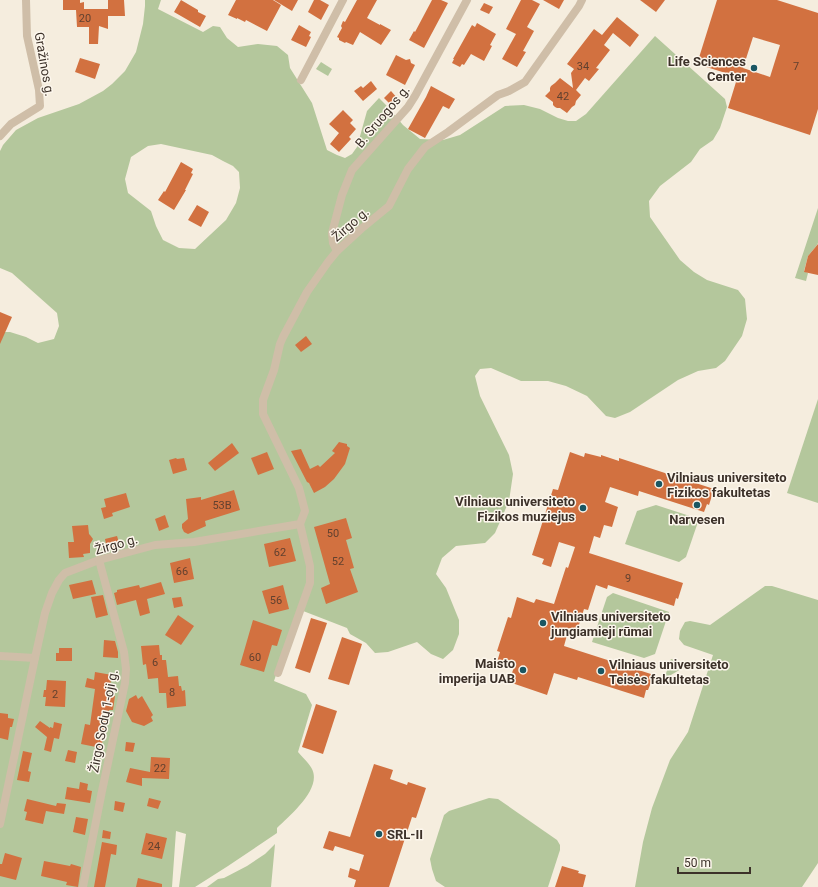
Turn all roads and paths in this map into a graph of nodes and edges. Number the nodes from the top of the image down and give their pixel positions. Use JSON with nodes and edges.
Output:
{"nodes":[{"id":1,"x":26,"y":0,"type":"edge"},
{"id":2,"x":343,"y":0,"type":"edge"},
{"id":3,"x":467,"y":0,"type":"edge"},
{"id":4,"x":582,"y":0,"type":"edge"},
{"id":5,"x":301,"y":80,"type":"dead end"},
{"id":6,"x":0,"y":136,"type":"edge"},
{"id":7,"x":337,"y":251,"type":"junction"},
{"id":8,"x":300,"y":524,"type":"junction"},
{"id":9,"x":99,"y":560,"type":"junction"},
{"id":10,"x":0,"y":656,"type":"edge"},
{"id":11,"x":35,"y":658,"type":"junction"},
{"id":12,"x":278,"y":673,"type":"dead end"},
{"id":13,"x":0,"y":824,"type":"edge"},
{"id":14,"x":83,"y":887,"type":"edge"}],
"edges":[{"from":1,"to":6,"type":"street","name":"Gražinos g."},
{"from":2,"to":5,"type":"street"},
{"from":3,"to":7,"type":"street","name":"B. Sruogos g."},
{"from":4,"to":7,"type":"street","name":"Žirgo g."},
{"from":7,"to":8,"type":"street","name":"Žirgo g."},
{"from":8,"to":9,"type":"street","name":"Žirgo g."},
{"from":8,"to":12,"type":"street","name":"Žirgo g."},
{"from":9,"to":11,"type":"street","name":"Žirgo g."},
{"from":9,"to":14,"type":"street","name":"Žirgo Sodų 1-oji g."},
{"from":10,"to":11,"type":"street"},
{"from":11,"to":13,"type":"street","name":"Žirgo g."}]}
